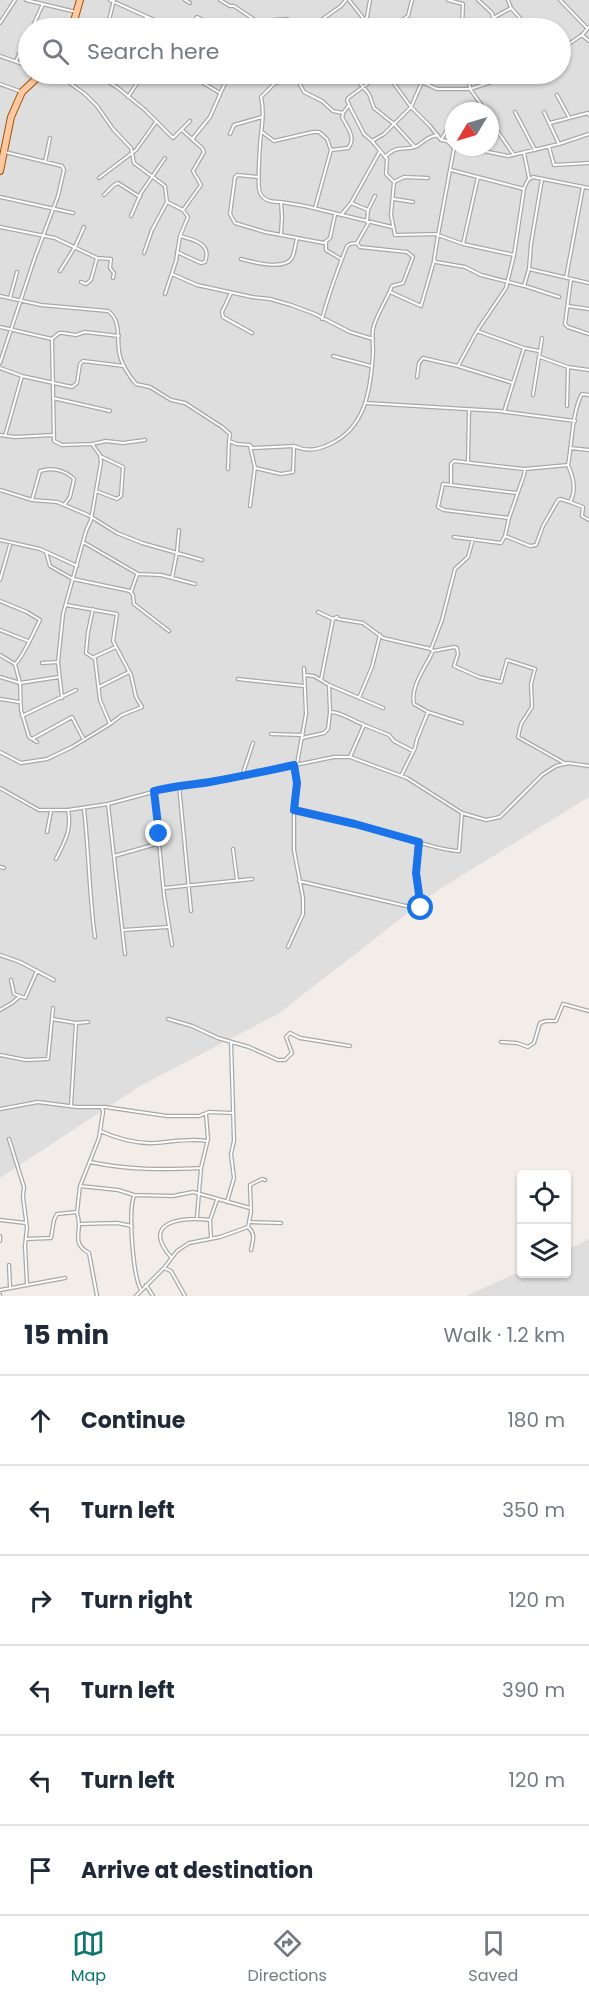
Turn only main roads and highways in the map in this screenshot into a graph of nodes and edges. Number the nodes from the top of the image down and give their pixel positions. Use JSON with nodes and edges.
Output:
{"nodes":[{"id":1,"x":80,"y":0,"type":"edge"},
{"id":2,"x":74,"y":18,"type":"edge"},
{"id":3,"x":30,"y":84,"type":"edge"},
{"id":4,"x":3,"y":142,"type":"edge"},
{"id":5,"x":0,"y":171,"type":"edge"}],
"edges":[{"from":1,"to":2,"type":"main road"},
{"from":3,"to":4,"type":"main road"},
{"from":4,"to":5,"type":"main road"}]}
